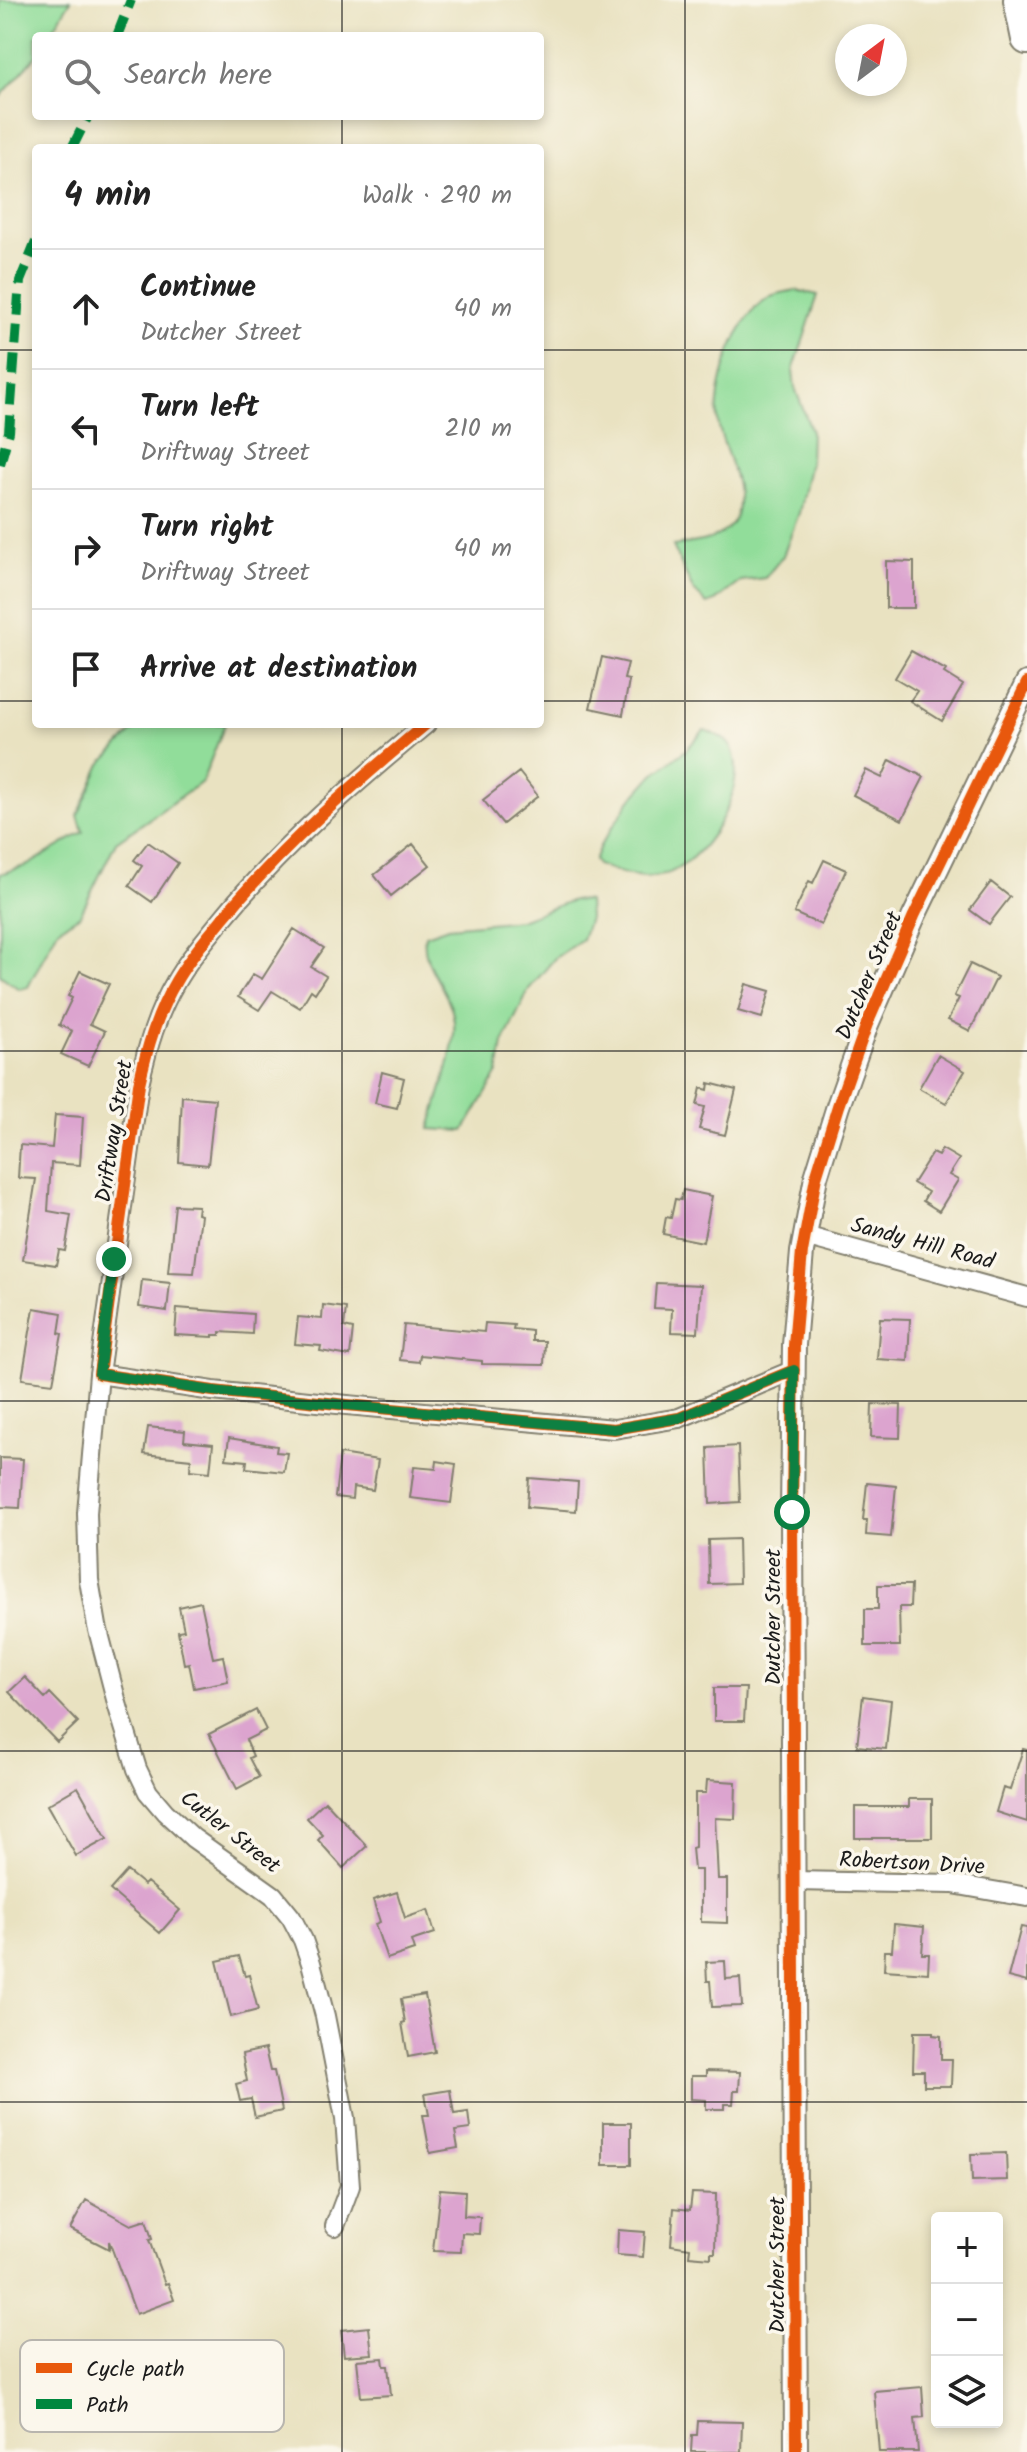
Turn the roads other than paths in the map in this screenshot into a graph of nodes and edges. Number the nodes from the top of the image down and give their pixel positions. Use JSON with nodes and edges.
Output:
{"nodes":[{"id":1,"x":1019,"y":0,"type":"edge"},
{"id":2,"x":1027,"y":39,"type":"edge"},
{"id":3,"x":1027,"y":683,"type":"edge"},
{"id":4,"x":421,"y":728,"type":"edge"},
{"id":5,"x":805,"y":1236,"type":"junction"},
{"id":6,"x":1027,"y":1297,"type":"edge"},
{"id":7,"x":794,"y":1370,"type":"junction"},
{"id":8,"x":99,"y":1374,"type":"junction"},
{"id":9,"x":793,"y":1881,"type":"junction"},
{"id":10,"x":1027,"y":1897,"type":"edge"},
{"id":11,"x":335,"y":2226,"type":"dead end"},
{"id":12,"x":796,"y":2452,"type":"edge"}],
"edges":[{"from":1,"to":2,"type":"main road"},
{"from":3,"to":5,"type":"street","name":"Dutcher Street"},
{"from":4,"to":8,"type":"street","name":"Driftway Street"},
{"from":5,"to":6,"type":"street","name":"Sandy Hill Road"},
{"from":5,"to":7,"type":"street","name":"Dutcher Street"},
{"from":7,"to":8,"type":"street"},
{"from":7,"to":9,"type":"street","name":"Dutcher Street"},
{"from":8,"to":11,"type":"street","name":"Cutler Street"},
{"from":9,"to":10,"type":"street","name":"Robertson Drive"},
{"from":9,"to":12,"type":"street","name":"Dutcher Street"}]}
